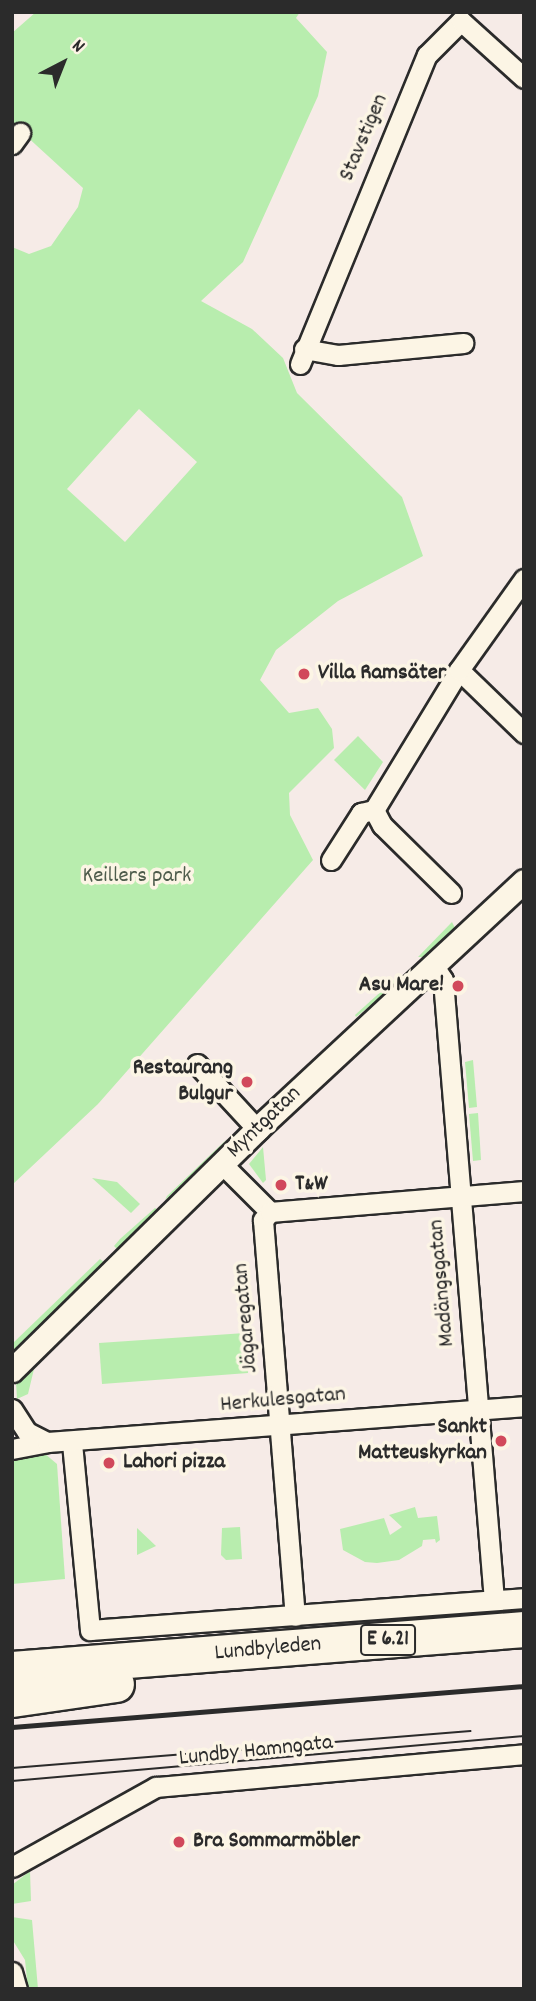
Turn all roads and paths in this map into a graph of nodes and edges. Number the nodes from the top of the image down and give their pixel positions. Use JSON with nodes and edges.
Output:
{"nodes":[{"id":1,"x":524,"y":78,"type":"edge"},
{"id":2,"x":463,"y":343,"type":"dead end"},
{"id":3,"x":524,"y":579,"type":"edge"},
{"id":4,"x":459,"y":670,"type":"junction"},
{"id":5,"x":524,"y":733,"type":"edge"},
{"id":6,"x":374,"y":810,"type":"junction"},
{"id":7,"x":331,"y":859,"type":"dead end"},
{"id":8,"x":524,"y":881,"type":"edge"},
{"id":9,"x":451,"y":893,"type":"dead end"},
{"id":10,"x":433,"y":965,"type":"junction"},
{"id":11,"x":197,"y":1064,"type":"dead end"},
{"id":12,"x":257,"y":1129,"type":"junction"},
{"id":13,"x":222,"y":1164,"type":"junction"},
{"id":14,"x":524,"y":1191,"type":"edge"},
{"id":15,"x":460,"y":1195,"type":"junction"},
{"id":16,"x":270,"y":1212,"type":"junction"},
{"id":17,"x":12,"y":1370,"type":"edge"},
{"id":18,"x":524,"y":1406,"type":"edge"},
{"id":19,"x":12,"y":1409,"type":"edge"},
{"id":20,"x":478,"y":1410,"type":"junction"},
{"id":21,"x":280,"y":1426,"type":"junction"},
{"id":22,"x":19,"y":1431,"type":"edge"},
{"id":23,"x":47,"y":1442,"type":"junction"},
{"id":24,"x":72,"y":1443,"type":"junction"},
{"id":25,"x":12,"y":1449,"type":"edge"},
{"id":26,"x":524,"y":1598,"type":"edge"},
{"id":27,"x":494,"y":1600,"type":"junction"},
{"id":28,"x":295,"y":1616,"type":"junction"},
{"id":29,"x":524,"y":1629,"type":"edge"},
{"id":30,"x":524,"y":1653,"type":"edge"},
{"id":31,"x":12,"y":1656,"type":"edge"},
{"id":32,"x":12,"y":1669,"type":"edge"},
{"id":33,"x":122,"y":1673,"type":"junction"},
{"id":34,"x":12,"y":1689,"type":"edge"},
{"id":35,"x":12,"y":1699,"type":"edge"},
{"id":36,"x":524,"y":1754,"type":"edge"},
{"id":37,"x":13,"y":1867,"type":"edge"},
{"id":38,"x":12,"y":1972,"type":"edge"},
{"id":39,"x":17,"y":1989,"type":"edge"}],
"edges":[{"from":1,"to":2,"type":"street","name":"Stavstigen"},
{"from":3,"to":4,"type":"street"},
{"from":4,"to":5,"type":"street"},
{"from":4,"to":6,"type":"street"},
{"from":6,"to":7,"type":"street"},
{"from":6,"to":9,"type":"street"},
{"from":8,"to":10,"type":"street","name":"Myntgatan"},
{"from":10,"to":12,"type":"street","name":"Myntgatan"},
{"from":10,"to":15,"type":"street","name":"Madängsgatan"},
{"from":11,"to":12,"type":"street"},
{"from":12,"to":13,"type":"street","name":"Myntgatan"},
{"from":13,"to":16,"type":"street"},
{"from":13,"to":17,"type":"street","name":"Myntgatan"},
{"from":14,"to":15,"type":"street"},
{"from":15,"to":16,"type":"street"},
{"from":15,"to":20,"type":"street","name":"Madängsgatan"},
{"from":16,"to":21,"type":"street","name":"Jägaregatan"},
{"from":18,"to":20,"type":"street","name":"Herkulesgatan"},
{"from":19,"to":22,"type":"street","name":"Herkulesgatan"},
{"from":20,"to":21,"type":"street","name":"Herkulesgatan"},
{"from":20,"to":27,"type":"street","name":"Madängsgatan"},
{"from":21,"to":24,"type":"street","name":"Herkulesgatan"},
{"from":21,"to":28,"type":"street","name":"Jägaregatan"},
{"from":22,"to":23,"type":"street","name":"Herkulesgatan"},
{"from":23,"to":24,"type":"street","name":"Herkulesgatan"},
{"from":23,"to":25,"type":"street","name":"Herkulesgatan"},
{"from":24,"to":28,"type":"street"},
{"from":26,"to":27,"type":"street"},
{"from":27,"to":28,"type":"street"},
{"from":29,"to":33,"type":"highway","name":"Lundbyleden","number":"E 6.21"},
{"from":30,"to":33,"type":"highway","name":"Lundbyleden","number":"E 6.21"},
{"from":31,"to":33,"type":"highway"},
{"from":32,"to":33,"type":"highway","name":"Lundbyleden","number":"E 6.21"},
{"from":33,"to":34,"type":"highway","name":"Lundbyleden","number":"E 6.21"},
{"from":33,"to":35,"type":"highway"},
{"from":36,"to":37,"type":"street","name":"Lundby Hamngata"},
{"from":38,"to":39,"type":"street"}]}
